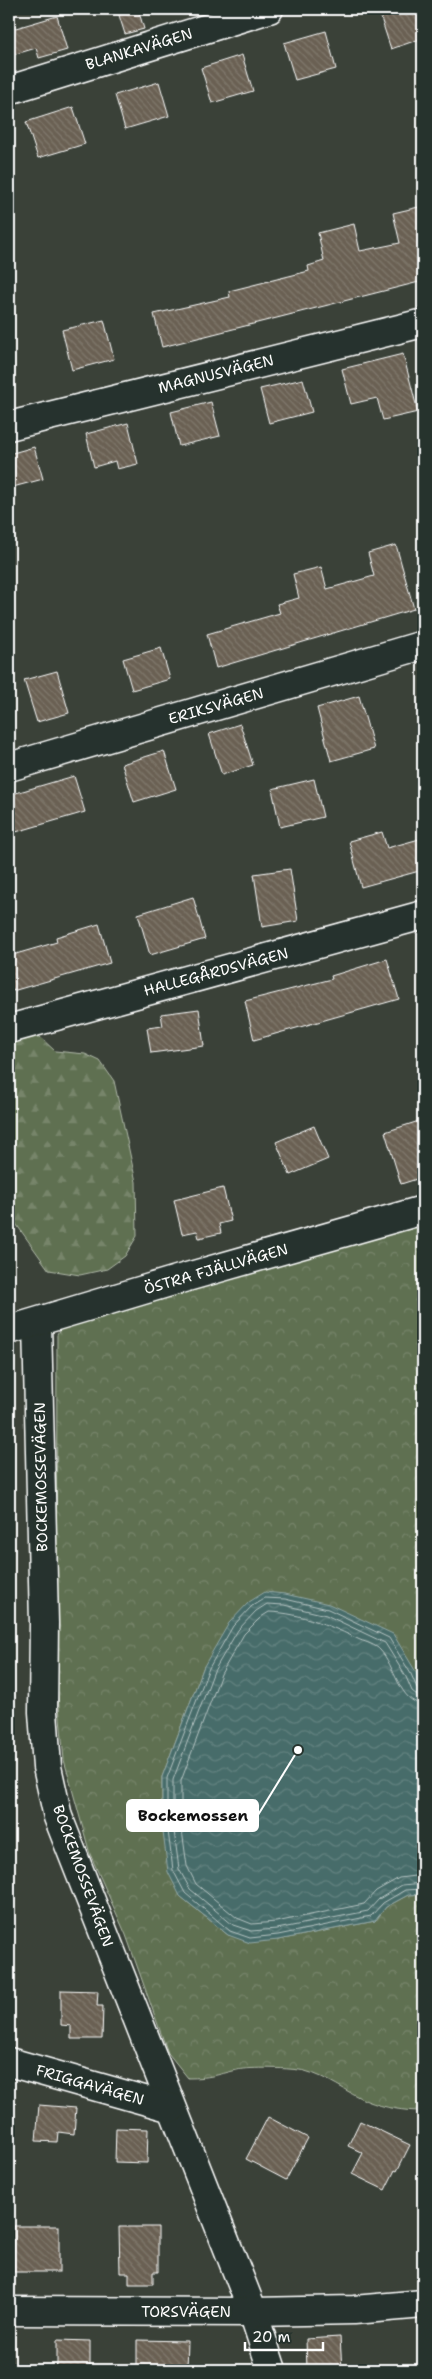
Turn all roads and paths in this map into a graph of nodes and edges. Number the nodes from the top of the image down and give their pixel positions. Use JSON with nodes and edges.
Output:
{"nodes":[{"id":1,"x":269,"y":9,"type":"edge"},
{"id":2,"x":9,"y":90,"type":"edge"},
{"id":3,"x":423,"y":322,"type":"edge"},
{"id":4,"x":9,"y":426,"type":"edge"},
{"id":5,"x":423,"y":645,"type":"edge"},
{"id":6,"x":9,"y":767,"type":"edge"},
{"id":7,"x":423,"y":915,"type":"edge"},
{"id":8,"x":9,"y":1029,"type":"edge"},
{"id":9,"x":423,"y":1210,"type":"edge"},
{"id":10,"x":37,"y":1322,"type":"junction"},
{"id":11,"x":9,"y":1330,"type":"edge"},
{"id":12,"x":9,"y":2062,"type":"edge"},
{"id":13,"x":172,"y":2108,"type":"junction"},
{"id":14,"x":423,"y":2304,"type":"edge"},
{"id":15,"x":9,"y":2311,"type":"edge"},
{"id":16,"x":253,"y":2312,"type":"junction"},
{"id":17,"x":272,"y":2370,"type":"edge"}],
"edges":[{"from":1,"to":2,"type":"street","name":"BLANKAVÄGEN"},
{"from":3,"to":4,"type":"street","name":"MAGNUSVÄGEN"},
{"from":5,"to":6,"type":"street","name":"ERIKSVÄGEN"},
{"from":7,"to":8,"type":"street","name":"HALLEGÅRDSVÄGEN"},
{"from":9,"to":10,"type":"street","name":"ÖSTRA FJÄLLVÄGEN"},
{"from":10,"to":11,"type":"street","name":"ÖSTRA FJÄLLVÄGEN"},
{"from":10,"to":13,"type":"street","name":"BOCKEMOSSEVÄGEN"},
{"from":12,"to":13,"type":"street","name":"FRIGGAVÄGEN"},
{"from":13,"to":16,"type":"street","name":"BOCKEMOSSEVÄGEN"},
{"from":14,"to":16,"type":"street","name":"TORSVÄGEN"},
{"from":15,"to":16,"type":"street","name":"TORSVÄGEN"},
{"from":16,"to":17,"type":"street","name":"BOCKEMOSSEVÄGEN"}]}
